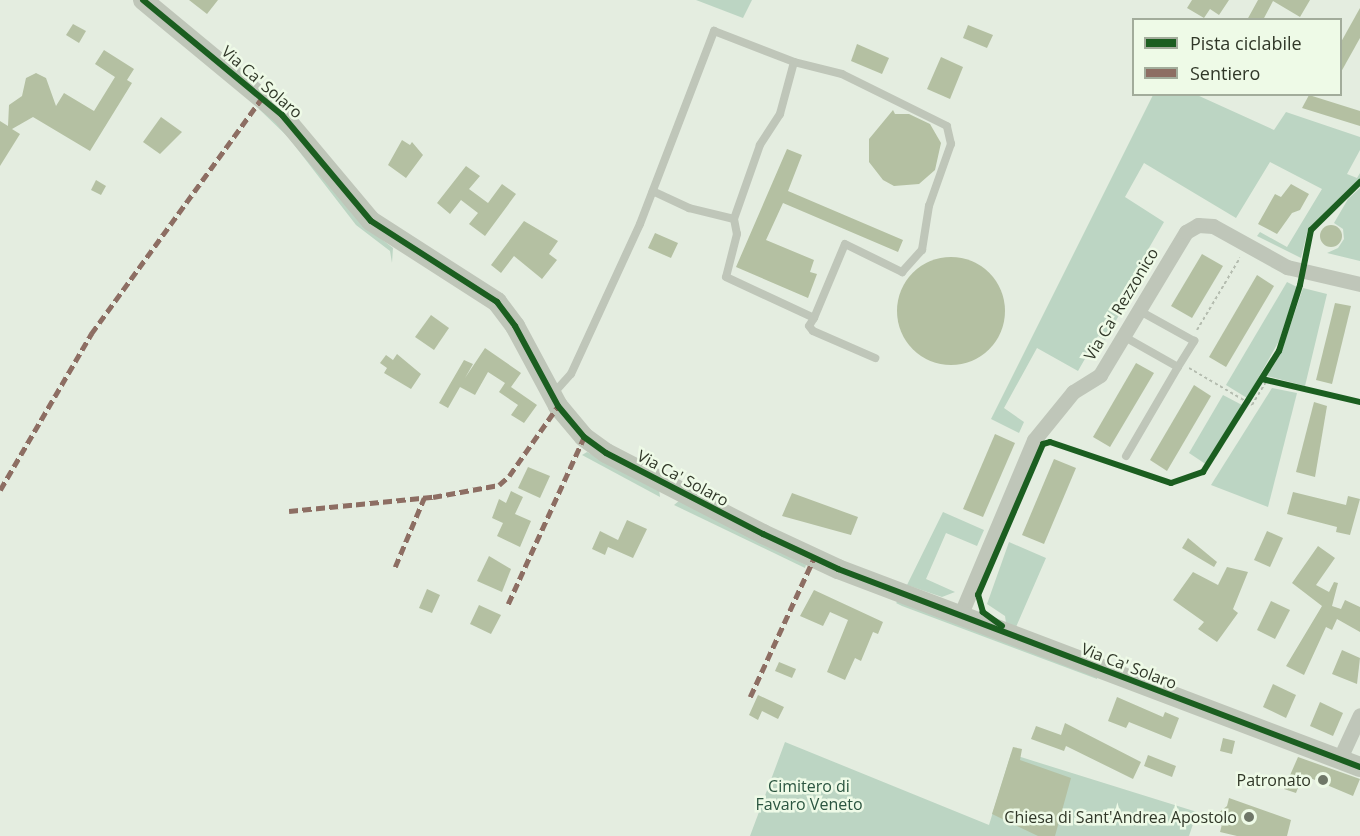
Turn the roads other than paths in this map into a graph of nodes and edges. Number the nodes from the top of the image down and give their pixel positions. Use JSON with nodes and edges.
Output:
{"nodes":[{"id":1,"x":143,"y":0,"type":"edge"},
{"id":2,"x":794,"y":62,"type":"junction"},
{"id":3,"x":653,"y":190,"type":"junction"},
{"id":4,"x":734,"y":219,"type":"junction"},
{"id":5,"x":1360,"y":284,"type":"edge"},
{"id":6,"x":1138,"y":310,"type":"junction"},
{"id":7,"x":814,"y":318,"type":"junction"},
{"id":8,"x":1123,"y":336,"type":"junction"},
{"id":9,"x":875,"y":358,"type":"dead end"},
{"id":10,"x":1179,"y":367,"type":"junction"},
{"id":11,"x":551,"y":396,"type":"junction"},
{"id":12,"x":1126,"y":456,"type":"dead end"},
{"id":13,"x":960,"y":616,"type":"junction"},
{"id":14,"x":1360,"y":715,"type":"edge"},
{"id":15,"x":1340,"y":758,"type":"junction"},
{"id":16,"x":1360,"y":766,"type":"edge"}],
"edges":[{"from":1,"to":11,"type":"street","name":"Via Ca' Solaro"},
{"from":2,"to":3,"type":"lane"},
{"from":2,"to":4,"type":"lane"},
{"from":2,"to":7,"type":"lane"},
{"from":3,"to":4,"type":"lane"},
{"from":3,"to":11,"type":"lane"},
{"from":4,"to":7,"type":"lane"},
{"from":5,"to":6,"type":"street","name":"Via Ca' Rezzonico"},
{"from":6,"to":8,"type":"street","name":"Via Ca' Rezzonico"},
{"from":6,"to":10,"type":"lane"},
{"from":7,"to":9,"type":"lane"},
{"from":8,"to":10,"type":"lane"},
{"from":8,"to":13,"type":"street","name":"Via Ca' Rezzonico"},
{"from":10,"to":12,"type":"lane"},
{"from":11,"to":13,"type":"street","name":"Via Ca' Solaro"},
{"from":13,"to":15,"type":"street","name":"Via Ca' Solaro"},
{"from":14,"to":15,"type":"street"},
{"from":15,"to":16,"type":"street","name":"Via Ca' Solaro"}]}
